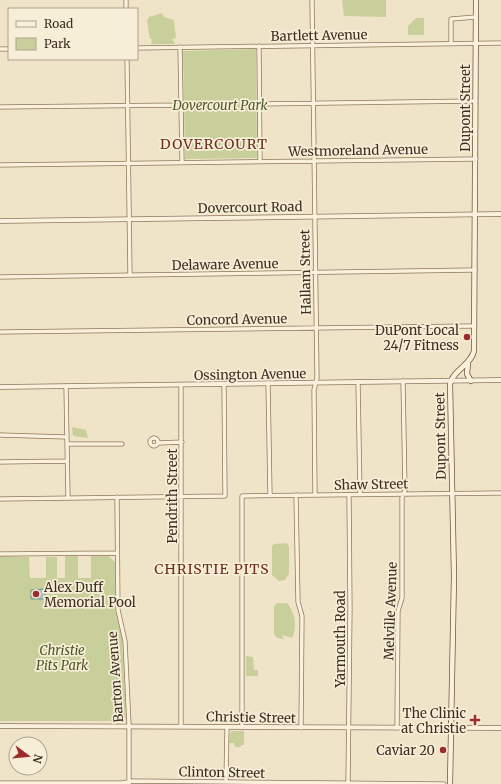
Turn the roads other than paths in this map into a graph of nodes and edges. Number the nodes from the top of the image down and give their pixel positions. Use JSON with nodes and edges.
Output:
{"nodes":[{"id":1,"x":312,"y":0,"type":"edge"},
{"id":2,"x":476,"y":0,"type":"edge"},
{"id":3,"x":476,"y":17,"type":"junction"},
{"id":4,"x":451,"y":43,"type":"junction"},
{"id":5,"x":476,"y":44,"type":"junction"},
{"id":6,"x":501,"y":44,"type":"edge"},
{"id":7,"x":312,"y":45,"type":"junction"},
{"id":8,"x":259,"y":46,"type":"junction"},
{"id":9,"x":180,"y":47,"type":"junction"},
{"id":10,"x":138,"y":48,"type":"edge"},
{"id":11,"x":127,"y":60,"type":"edge"},
{"id":12,"x":475,"y":101,"type":"junction"},
{"id":13,"x":313,"y":103,"type":"junction"},
{"id":14,"x":259,"y":104,"type":"junction"},
{"id":15,"x":127,"y":105,"type":"junction"},
{"id":16,"x":181,"y":105,"type":"junction"},
{"id":17,"x":0,"y":107,"type":"edge"},
{"id":18,"x":476,"y":158,"type":"junction"},
{"id":19,"x":260,"y":161,"type":"junction"},
{"id":20,"x":314,"y":161,"type":"junction"},
{"id":21,"x":182,"y":162,"type":"junction"},
{"id":22,"x":128,"y":163,"type":"junction"},
{"id":23,"x":0,"y":165,"type":"edge"},
{"id":24,"x":501,"y":214,"type":"edge"},
{"id":25,"x":475,"y":215,"type":"junction"},
{"id":26,"x":314,"y":217,"type":"junction"},
{"id":27,"x":129,"y":219,"type":"junction"},
{"id":28,"x":0,"y":221,"type":"edge"},
{"id":29,"x":475,"y":270,"type":"junction"},
{"id":30,"x":315,"y":272,"type":"junction"},
{"id":31,"x":130,"y":275,"type":"junction"},
{"id":32,"x":0,"y":277,"type":"edge"},
{"id":33,"x":474,"y":326,"type":"junction"},
{"id":34,"x":316,"y":327,"type":"junction"},
{"id":35,"x":0,"y":332,"type":"edge"},
{"id":36,"x":468,"y":362,"type":"junction"},
{"id":37,"x":501,"y":380,"type":"edge"},
{"id":38,"x":403,"y":381,"type":"junction"},
{"id":39,"x":451,"y":381,"type":"junction"},
{"id":40,"x":471,"y":381,"type":"junction"},
{"id":41,"x":316,"y":382,"type":"junction"},
{"id":42,"x":358,"y":382,"type":"junction"},
{"id":43,"x":268,"y":383,"type":"junction"},
{"id":44,"x":224,"y":384,"type":"junction"},
{"id":45,"x":182,"y":385,"type":"junction"},
{"id":46,"x":66,"y":386,"type":"junction"},
{"id":47,"x":0,"y":387,"type":"edge"},
{"id":48,"x":0,"y":435,"type":"edge"},
{"id":49,"x":67,"y":437,"type":"junction"},
{"id":50,"x":182,"y":442,"type":"junction"},
{"id":51,"x":158,"y":443,"type":"dead end"},
{"id":52,"x":67,"y":444,"type":"junction"},
{"id":53,"x":122,"y":444,"type":"dead end"},
{"id":54,"x":67,"y":461,"type":"junction"},
{"id":55,"x":0,"y":462,"type":"edge"},
{"id":56,"x":501,"y":493,"type":"edge"},
{"id":57,"x":403,"y":494,"type":"junction"},
{"id":58,"x":452,"y":494,"type":"junction"},
{"id":59,"x":270,"y":495,"type":"junction"},
{"id":60,"x":296,"y":495,"type":"junction"},
{"id":61,"x":315,"y":495,"type":"junction"},
{"id":62,"x":349,"y":495,"type":"junction"},
{"id":63,"x":360,"y":495,"type":"junction"},
{"id":64,"x":117,"y":497,"type":"junction"},
{"id":65,"x":182,"y":497,"type":"junction"},
{"id":66,"x":68,"y":498,"type":"junction"},
{"id":67,"x":0,"y":499,"type":"edge"},
{"id":68,"x":0,"y":554,"type":"edge"},
{"id":69,"x":117,"y":554,"type":"junction"},
{"id":70,"x":129,"y":725,"type":"junction"},
{"id":71,"x":0,"y":726,"type":"edge"},
{"id":72,"x":181,"y":726,"type":"junction"},
{"id":73,"x":227,"y":727,"type":"junction"},
{"id":74,"x":242,"y":727,"type":"junction"},
{"id":75,"x":301,"y":728,"type":"junction"},
{"id":76,"x":349,"y":728,"type":"junction"},
{"id":77,"x":397,"y":728,"type":"junction"},
{"id":78,"x":451,"y":728,"type":"junction"},
{"id":79,"x":501,"y":728,"type":"edge"},
{"id":80,"x":0,"y":783,"type":"edge"},
{"id":81,"x":129,"y":783,"type":"edge"},
{"id":82,"x":226,"y":783,"type":"edge"},
{"id":83,"x":348,"y":784,"type":"edge"},
{"id":84,"x":444,"y":784,"type":"edge"},
{"id":85,"x":450,"y":784,"type":"edge"}],
"edges":[{"from":1,"to":7,"type":"street","name":"Hallam Street"},
{"from":2,"to":3,"type":"main road","name":"Dupont Street"},
{"from":3,"to":4,"type":"street"},
{"from":3,"to":5,"type":"main road","name":"Dupont Street"},
{"from":4,"to":5,"type":"street","name":"Bartlett Avenue"},
{"from":4,"to":7,"type":"street","name":"Bartlett Avenue"},
{"from":5,"to":6,"type":"street","name":"Bartlett Avenue"},
{"from":5,"to":12,"type":"main road","name":"Dupont Street"},
{"from":7,"to":8,"type":"street","name":"Bartlett Avenue"},
{"from":7,"to":13,"type":"street","name":"Hallam Street"},
{"from":8,"to":9,"type":"street","name":"Bartlett Avenue"},
{"from":8,"to":14,"type":"street"},
{"from":9,"to":10,"type":"street","name":"Bartlett Avenue"},
{"from":9,"to":16,"type":"street"},
{"from":11,"to":15,"type":"street"},
{"from":12,"to":13,"type":"street"},
{"from":12,"to":18,"type":"main road","name":"Dupont Street"},
{"from":13,"to":14,"type":"street"},
{"from":13,"to":20,"type":"street","name":"Hallam Street"},
{"from":14,"to":19,"type":"street"},
{"from":15,"to":16,"type":"street"},
{"from":15,"to":17,"type":"street"},
{"from":15,"to":22,"type":"street"},
{"from":16,"to":21,"type":"street"},
{"from":18,"to":20,"type":"street","name":"Westmoreland Avenue"},
{"from":18,"to":25,"type":"main road","name":"Dupont Street"},
{"from":19,"to":20,"type":"street","name":"Westmoreland Avenue"},
{"from":19,"to":21,"type":"street","name":"Westmoreland Avenue"},
{"from":20,"to":26,"type":"street","name":"Hallam Street"},
{"from":21,"to":22,"type":"street","name":"Westmoreland Avenue"},
{"from":22,"to":23,"type":"street","name":"Westmoreland Avenue"},
{"from":22,"to":27,"type":"street"},
{"from":24,"to":25,"type":"street","name":"Dovercourt Road"},
{"from":25,"to":26,"type":"street","name":"Dovercourt Road"},
{"from":25,"to":29,"type":"main road","name":"Dupont Street"},
{"from":26,"to":27,"type":"street","name":"Dovercourt Road"},
{"from":26,"to":30,"type":"street","name":"Hallam Street"},
{"from":27,"to":28,"type":"street","name":"Dovercourt Road"},
{"from":27,"to":31,"type":"street"},
{"from":29,"to":30,"type":"street","name":"Delaware Avenue"},
{"from":29,"to":33,"type":"main road","name":"Dupont Street"},
{"from":30,"to":31,"type":"street","name":"Delaware Avenue"},
{"from":30,"to":34,"type":"street","name":"Hallam Street"},
{"from":31,"to":32,"type":"street","name":"Delaware Avenue"},
{"from":33,"to":34,"type":"street","name":"Concord Avenue"},
{"from":33,"to":36,"type":"main road","name":"Dupont Street"},
{"from":34,"to":35,"type":"street","name":"Concord Avenue"},
{"from":34,"to":41,"type":"street","name":"Hallam Street"},
{"from":36,"to":39,"type":"main road","name":"Dupont Street"},
{"from":36,"to":40,"type":"main road"},
{"from":37,"to":40,"type":"street","name":"Ossington Avenue"},
{"from":38,"to":39,"type":"street","name":"Ossington Avenue"},
{"from":38,"to":42,"type":"street","name":"Ossington Avenue"},
{"from":38,"to":57,"type":"street","name":"Melville Avenue"},
{"from":39,"to":40,"type":"street","name":"Ossington Avenue"},
{"from":39,"to":58,"type":"main road","name":"Dupont Street"},
{"from":41,"to":42,"type":"street","name":"Ossington Avenue"},
{"from":41,"to":43,"type":"street","name":"Ossington Avenue"},
{"from":41,"to":61,"type":"street","name":"Hallam Street"},
{"from":42,"to":63,"type":"street"},
{"from":43,"to":44,"type":"street","name":"Ossington Avenue"},
{"from":43,"to":59,"type":"street"},
{"from":44,"to":45,"type":"street","name":"Ossington Avenue"},
{"from":44,"to":65,"type":"street"},
{"from":45,"to":46,"type":"street","name":"Ossington Avenue"},
{"from":45,"to":50,"type":"street","name":"Pendrith Street"},
{"from":46,"to":47,"type":"street","name":"Ossington Avenue"},
{"from":46,"to":49,"type":"street"},
{"from":48,"to":49,"type":"street"},
{"from":49,"to":52,"type":"street"},
{"from":50,"to":51,"type":"street"},
{"from":50,"to":65,"type":"street","name":"Pendrith Street"},
{"from":52,"to":53,"type":"street"},
{"from":52,"to":54,"type":"street"},
{"from":54,"to":55,"type":"street"},
{"from":54,"to":66,"type":"street"},
{"from":56,"to":58,"type":"street","name":"Shaw Street"},
{"from":57,"to":58,"type":"street","name":"Shaw Street"},
{"from":57,"to":63,"type":"street","name":"Shaw Street"},
{"from":57,"to":77,"type":"street","name":"Melville Avenue"},
{"from":58,"to":78,"type":"main road","name":"Dupont Street"},
{"from":59,"to":60,"type":"street","name":"Shaw Street"},
{"from":59,"to":74,"type":"street","name":"Shaw Street"},
{"from":60,"to":61,"type":"street","name":"Shaw Street"},
{"from":60,"to":75,"type":"street"},
{"from":61,"to":62,"type":"street","name":"Shaw Street"},
{"from":62,"to":63,"type":"street","name":"Shaw Street"},
{"from":62,"to":76,"type":"street","name":"Yarmouth Road"},
{"from":64,"to":65,"type":"street"},
{"from":64,"to":66,"type":"street"},
{"from":64,"to":69,"type":"street","name":"Barton Avenue"},
{"from":65,"to":72,"type":"street","name":"Pendrith Street"},
{"from":66,"to":67,"type":"street"},
{"from":68,"to":69,"type":"street"},
{"from":69,"to":70,"type":"street","name":"Barton Avenue"},
{"from":70,"to":71,"type":"street","name":"Christie Street"},
{"from":70,"to":72,"type":"street","name":"Christie Street"},
{"from":70,"to":81,"type":"street","name":"Barton Avenue"},
{"from":72,"to":73,"type":"street","name":"Christie Street"},
{"from":73,"to":74,"type":"street","name":"Christie Street"},
{"from":73,"to":82,"type":"street"},
{"from":74,"to":75,"type":"street","name":"Christie Street"},
{"from":75,"to":76,"type":"street","name":"Christie Street"},
{"from":76,"to":77,"type":"street","name":"Christie Street"},
{"from":76,"to":83,"type":"street","name":"Yarmouth Road"},
{"from":77,"to":78,"type":"street","name":"Christie Street"},
{"from":78,"to":79,"type":"street","name":"Christie Street"},
{"from":78,"to":85,"type":"main road","name":"Dupont Street"},
{"from":80,"to":81,"type":"street","name":"Clinton Street"},
{"from":81,"to":82,"type":"street","name":"Clinton Street"},
{"from":82,"to":83,"type":"street","name":"Clinton Street"},
{"from":83,"to":84,"type":"street","name":"Clinton Street"}]}
